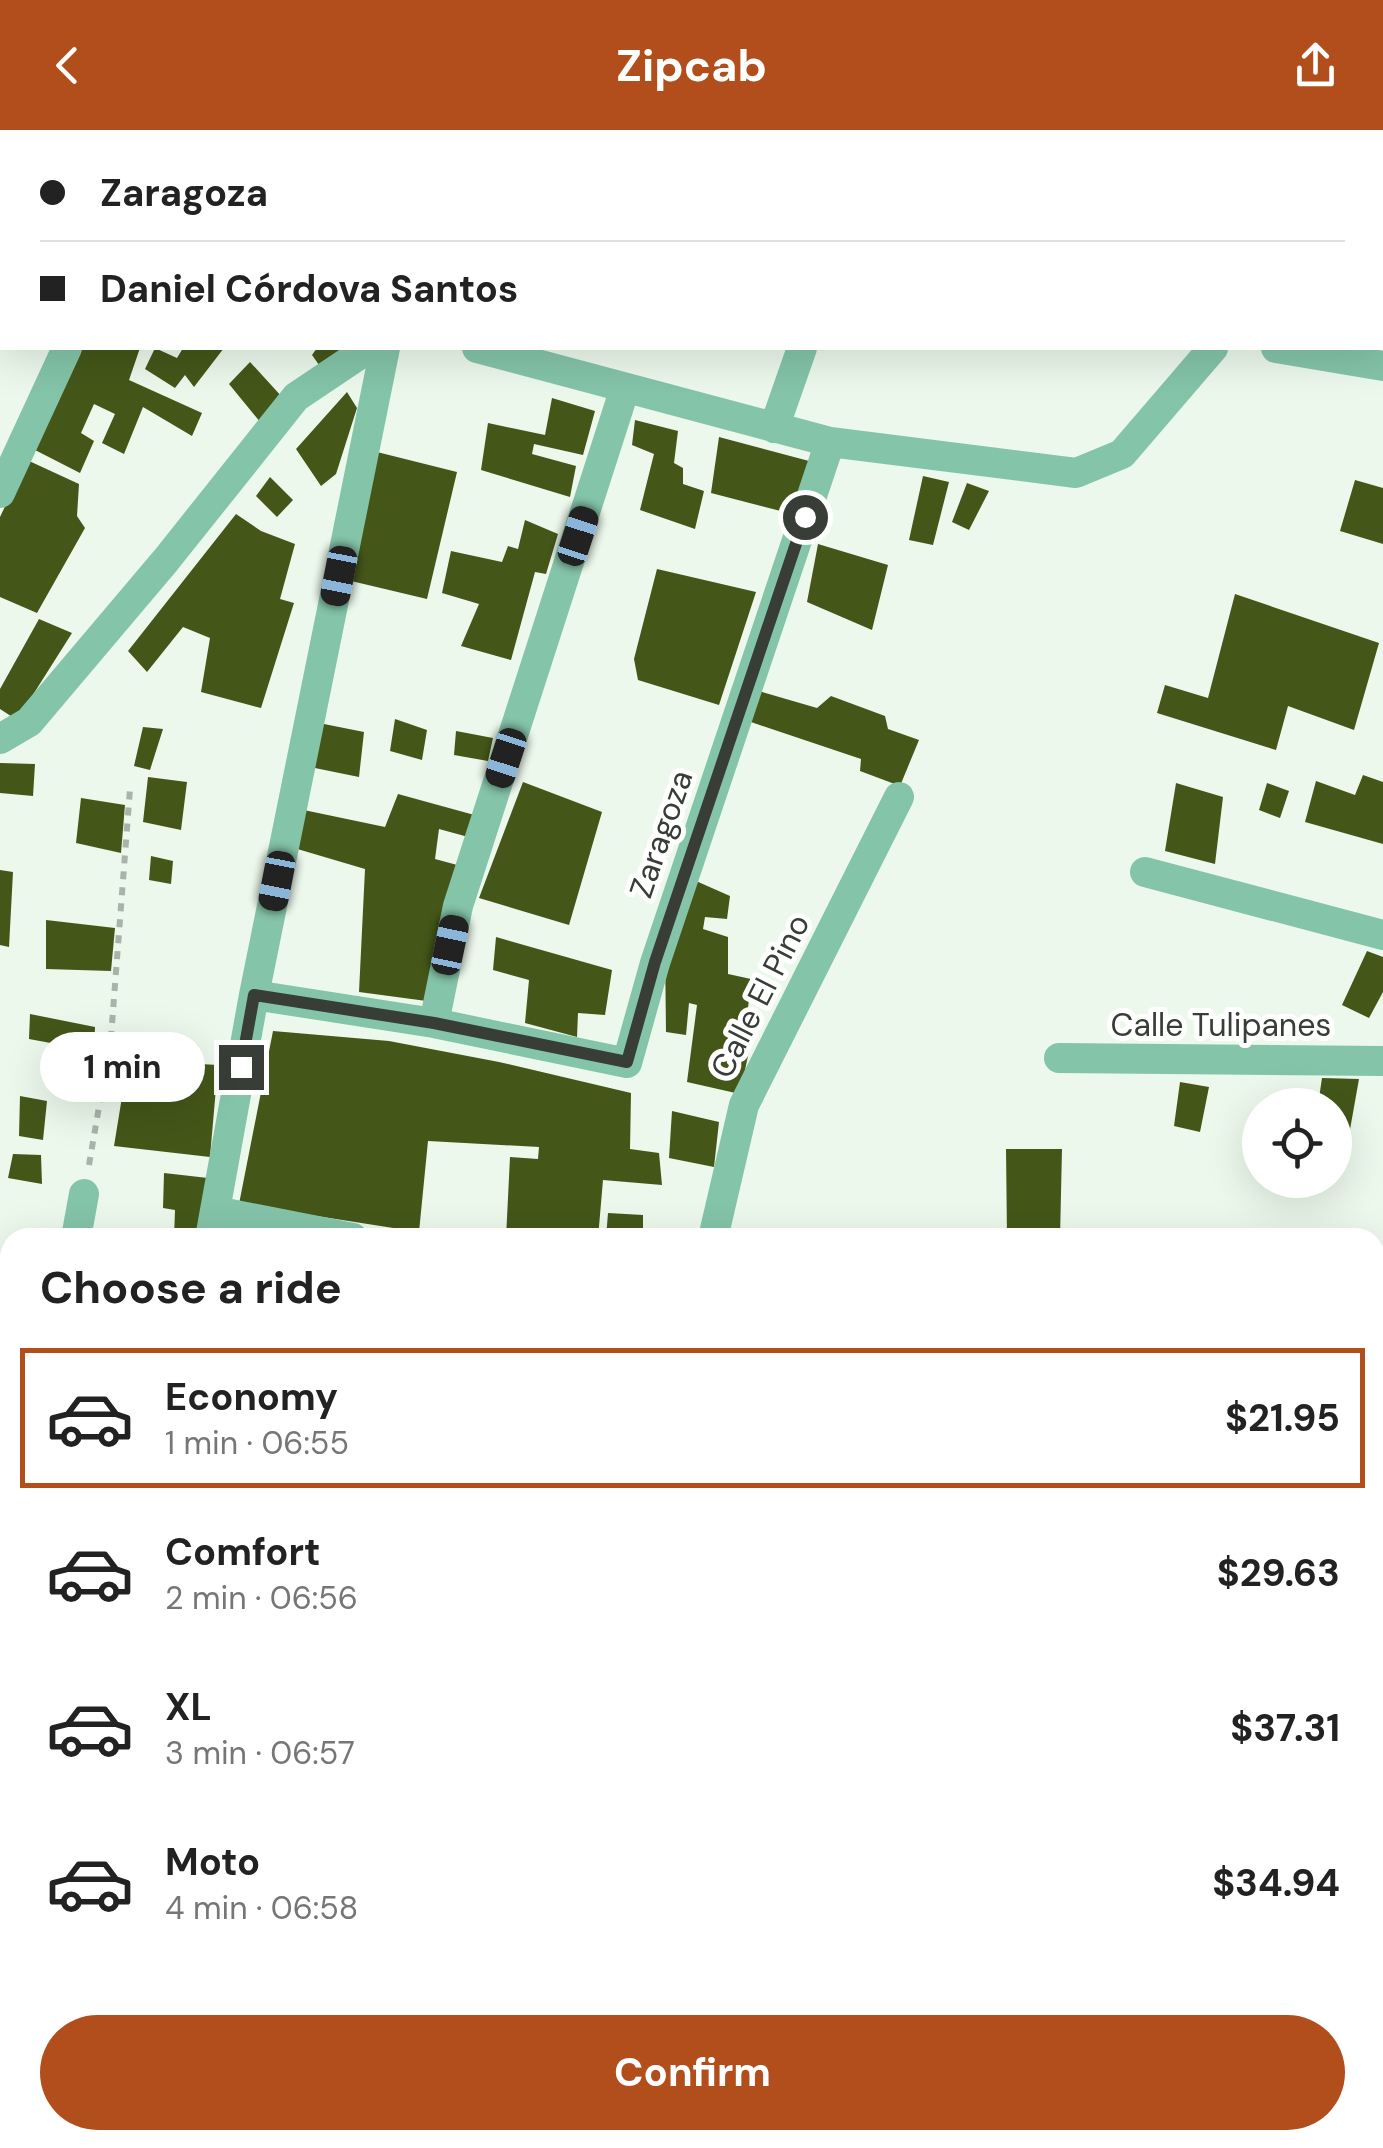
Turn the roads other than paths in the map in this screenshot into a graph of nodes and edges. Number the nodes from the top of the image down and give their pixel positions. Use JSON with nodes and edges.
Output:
{"nodes":[{"id":1,"x":66,"y":350,"type":"edge"},
{"id":2,"x":367,"y":350,"type":"edge"},
{"id":3,"x":385,"y":350,"type":"edge"},
{"id":4,"x":484,"y":350,"type":"edge"},
{"id":5,"x":801,"y":350,"type":"edge"},
{"id":6,"x":1211,"y":350,"type":"edge"},
{"id":7,"x":1294,"y":350,"type":"edge"},
{"id":8,"x":1381,"y":360,"type":"edge"},
{"id":9,"x":625,"y":388,"type":"junction"},
{"id":10,"x":774,"y":428,"type":"junction"},
{"id":11,"x":830,"y":442,"type":"junction"},
{"id":12,"x":0,"y":493,"type":"edge"},
{"id":13,"x":0,"y":739,"type":"edge"},
{"id":14,"x":899,"y":797,"type":"dead end"},
{"id":15,"x":1144,"y":872,"type":"dead end"},
{"id":16,"x":1383,"y":935,"type":"edge"},
{"id":17,"x":254,"y":995,"type":"junction"},
{"id":18,"x":434,"y":1023,"type":"junction"},
{"id":19,"x":1059,"y":1058,"type":"dead end"},
{"id":20,"x":1383,"y":1061,"type":"edge"},
{"id":21,"x":84,"y":1194,"type":"road end"},
{"id":22,"x":213,"y":1224,"type":"edge"},
{"id":23,"x":78,"y":1228,"type":"edge"},
{"id":24,"x":253,"y":1228,"type":"edge"},
{"id":25,"x":715,"y":1228,"type":"edge"}],
"edges":[{"from":1,"to":12,"type":"street"},
{"from":2,"to":13,"type":"street"},
{"from":3,"to":17,"type":"street"},
{"from":4,"to":9,"type":"street"},
{"from":5,"to":10,"type":"street"},
{"from":6,"to":11,"type":"street"},
{"from":7,"to":8,"type":"street"},
{"from":9,"to":10,"type":"street"},
{"from":9,"to":18,"type":"street"},
{"from":10,"to":11,"type":"street"},
{"from":11,"to":18,"type":"street","name":"Zaragoza"},
{"from":14,"to":25,"type":"street","name":"Calle El Pino"},
{"from":15,"to":16,"type":"street"},
{"from":17,"to":18,"type":"street","name":"Zaragoza"},
{"from":17,"to":22,"type":"street"},
{"from":19,"to":20,"type":"street","name":"Calle Tulipanes"},
{"from":21,"to":23,"type":"street"},
{"from":22,"to":24,"type":"street"}]}
